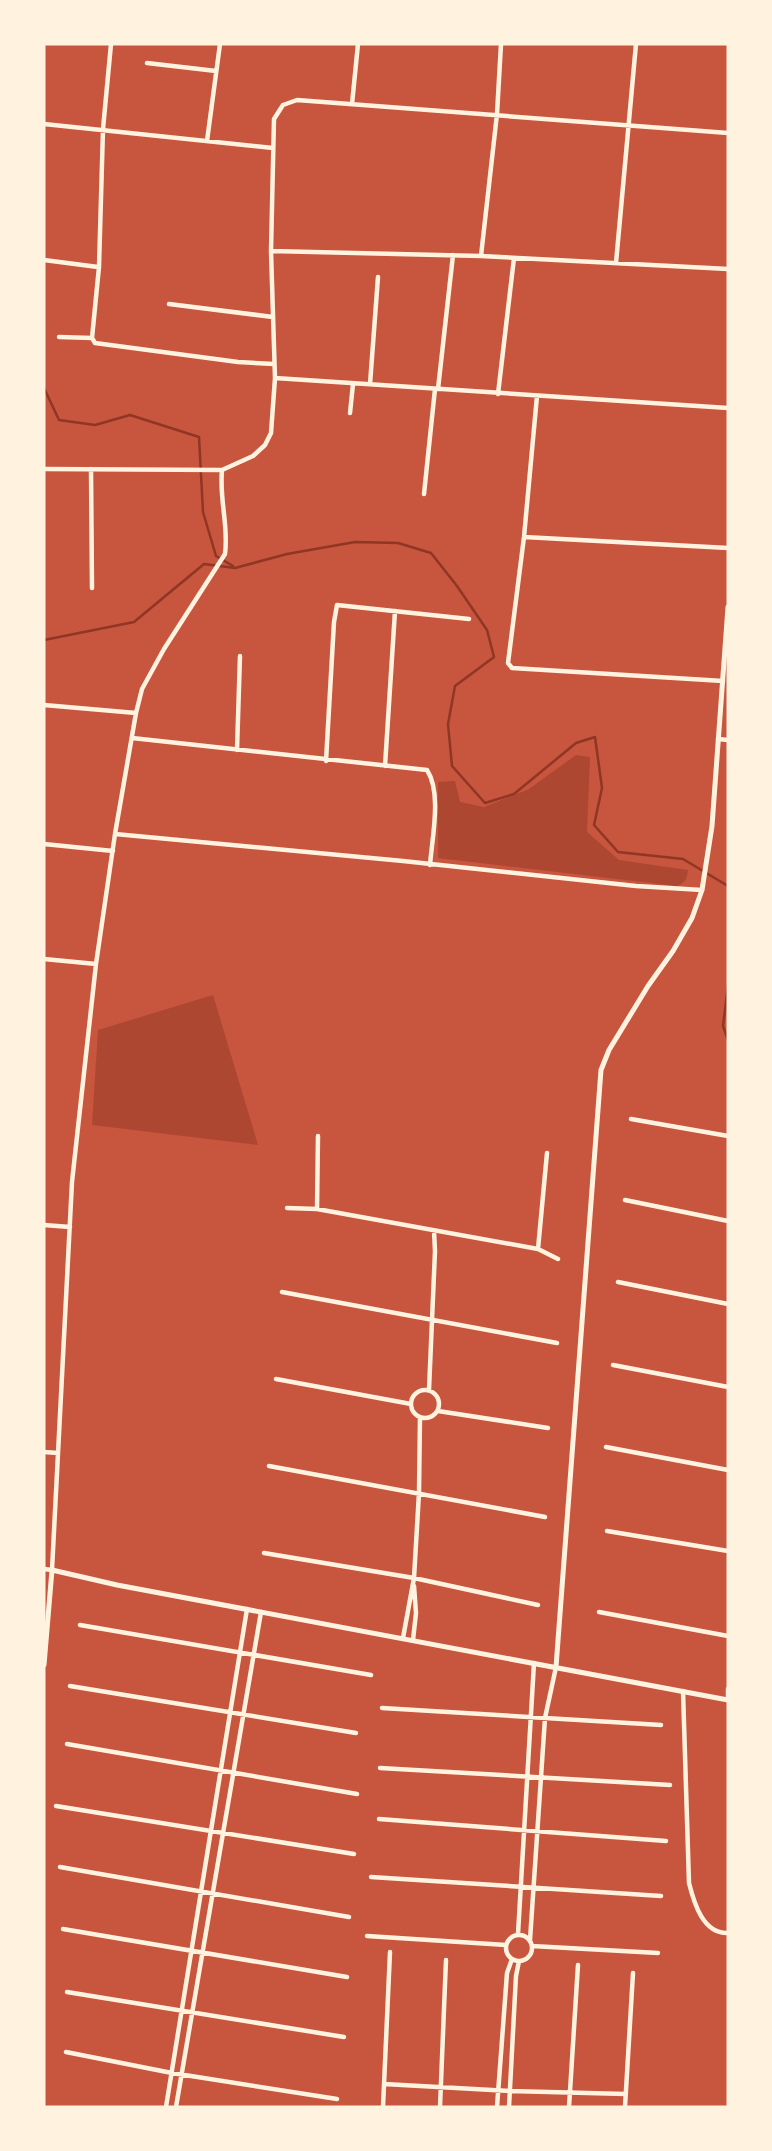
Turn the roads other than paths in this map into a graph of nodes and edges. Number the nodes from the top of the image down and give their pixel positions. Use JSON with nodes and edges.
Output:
{"nodes":[{"id":1,"x":111,"y":44,"type":"edge"},
{"id":2,"x":220,"y":44,"type":"edge"},
{"id":3,"x":358,"y":44,"type":"edge"},
{"id":4,"x":501,"y":44,"type":"edge"},
{"id":5,"x":636,"y":44,"type":"edge"},
{"id":6,"x":147,"y":63,"type":"dead end"},
{"id":7,"x":216,"y":71,"type":"junction"},
{"id":8,"x":352,"y":104,"type":"junction"},
{"id":9,"x":497,"y":114,"type":"junction"},
{"id":10,"x":44,"y":124,"type":"edge"},
{"id":11,"x":629,"y":124,"type":"junction"},
{"id":12,"x":103,"y":129,"type":"junction"},
{"id":13,"x":728,"y":133,"type":"edge"},
{"id":14,"x":207,"y":141,"type":"junction"},
{"id":15,"x":274,"y":148,"type":"junction"},
{"id":16,"x":271,"y":251,"type":"junction"},
{"id":17,"x":453,"y":256,"type":"junction"},
{"id":18,"x":481,"y":256,"type":"junction"},
{"id":19,"x":514,"y":258,"type":"junction"},
{"id":20,"x":44,"y":260,"type":"edge"},
{"id":21,"x":616,"y":263,"type":"junction"},
{"id":22,"x":99,"y":267,"type":"junction"},
{"id":23,"x":728,"y":269,"type":"edge"},
{"id":24,"x":378,"y":277,"type":"dead end"},
{"id":25,"x":169,"y":304,"type":"dead end"},
{"id":26,"x":273,"y":317,"type":"junction"},
{"id":27,"x":59,"y":337,"type":"dead end"},
{"id":28,"x":94,"y":341,"type":"junction"},
{"id":29,"x":274,"y":364,"type":"junction"},
{"id":30,"x":275,"y":379,"type":"junction"},
{"id":31,"x":353,"y":384,"type":"junction"},
{"id":32,"x":370,"y":385,"type":"junction"},
{"id":33,"x":437,"y":389,"type":"junction"},
{"id":34,"x":498,"y":394,"type":"junction"},
{"id":35,"x":537,"y":396,"type":"junction"},
{"id":36,"x":728,"y":408,"type":"edge"},
{"id":37,"x":350,"y":413,"type":"dead end"},
{"id":38,"x":44,"y":469,"type":"edge"},
{"id":39,"x":91,"y":469,"type":"junction"},
{"id":40,"x":222,"y":470,"type":"junction"},
{"id":41,"x":424,"y":494,"type":"dead end"},
{"id":42,"x":524,"y":537,"type":"junction"},
{"id":43,"x":728,"y":548,"type":"edge"},
{"id":44,"x":92,"y":588,"type":"dead end"},
{"id":45,"x":728,"y":607,"type":"edge"},
{"id":46,"x":395,"y":611,"type":"junction"},
{"id":47,"x":469,"y":618,"type":"dead end"},
{"id":48,"x":727,"y":641,"type":"edge"},
{"id":49,"x":240,"y":656,"type":"dead end"},
{"id":50,"x":723,"y":681,"type":"junction"},
{"id":51,"x":44,"y":705,"type":"edge"},
{"id":52,"x":136,"y":713,"type":"junction"},
{"id":53,"x":132,"y":738,"type":"junction"},
{"id":54,"x":718,"y":739,"type":"junction"},
{"id":55,"x":728,"y":740,"type":"edge"},
{"id":56,"x":237,"y":750,"type":"junction"},
{"id":57,"x":326,"y":761,"type":"junction"},
{"id":58,"x":385,"y":766,"type":"junction"},
{"id":59,"x":115,"y":834,"type":"junction"},
{"id":60,"x":44,"y":844,"type":"edge"},
{"id":61,"x":113,"y":851,"type":"junction"},
{"id":62,"x":430,"y":865,"type":"junction"},
{"id":63,"x":703,"y":887,"type":"junction"},
{"id":64,"x":44,"y":959,"type":"edge"},
{"id":65,"x":96,"y":964,"type":"junction"},
{"id":66,"x":631,"y":1119,"type":"dead end"},
{"id":67,"x":318,"y":1136,"type":"dead end"},
{"id":68,"x":728,"y":1136,"type":"edge"},
{"id":69,"x":547,"y":1153,"type":"dead end"},
{"id":70,"x":625,"y":1200,"type":"dead end"},
{"id":71,"x":287,"y":1208,"type":"dead end"},
{"id":72,"x":317,"y":1209,"type":"junction"},
{"id":73,"x":728,"y":1221,"type":"edge"},
{"id":74,"x":44,"y":1225,"type":"edge"},
{"id":75,"x":70,"y":1227,"type":"junction"},
{"id":76,"x":434,"y":1231,"type":"junction"},
{"id":77,"x":538,"y":1249,"type":"junction"},
{"id":78,"x":558,"y":1259,"type":"dead end"},
{"id":79,"x":618,"y":1282,"type":"dead end"},
{"id":80,"x":282,"y":1292,"type":"dead end"},
{"id":81,"x":728,"y":1304,"type":"edge"},
{"id":82,"x":431,"y":1319,"type":"junction"},
{"id":83,"x":557,"y":1343,"type":"dead end"},
{"id":84,"x":613,"y":1365,"type":"dead end"},
{"id":85,"x":276,"y":1379,"type":"dead end"},
{"id":86,"x":728,"y":1387,"type":"edge"},
{"id":87,"x":429,"y":1390,"type":"junction"},
{"id":88,"x":411,"y":1404,"type":"junction"},
{"id":89,"x":438,"y":1411,"type":"junction"},
{"id":90,"x":420,"y":1417,"type":"junction"},
{"id":91,"x":548,"y":1428,"type":"dead end"},
{"id":92,"x":606,"y":1447,"type":"dead end"},
{"id":93,"x":44,"y":1452,"type":"edge"},
{"id":94,"x":58,"y":1453,"type":"junction"},
{"id":95,"x":270,"y":1466,"type":"dead end"},
{"id":96,"x":728,"y":1470,"type":"edge"},
{"id":97,"x":419,"y":1493,"type":"junction"},
{"id":98,"x":545,"y":1517,"type":"dead end"},
{"id":99,"x":607,"y":1531,"type":"dead end"},
{"id":100,"x":728,"y":1551,"type":"edge"},
{"id":101,"x":264,"y":1553,"type":"dead end"},
{"id":102,"x":44,"y":1569,"type":"edge"},
{"id":103,"x":52,"y":1570,"type":"junction"},
{"id":104,"x":414,"y":1578,"type":"junction"},
{"id":105,"x":538,"y":1605,"type":"dead end"},
{"id":106,"x":247,"y":1609,"type":"junction"},
{"id":107,"x":261,"y":1612,"type":"junction"},
{"id":108,"x":599,"y":1612,"type":"dead end"},
{"id":109,"x":80,"y":1625,"type":"dead end"},
{"id":110,"x":728,"y":1636,"type":"edge"},
{"id":111,"x":403,"y":1638,"type":"junction"},
{"id":112,"x":413,"y":1640,"type":"junction"},
{"id":113,"x":241,"y":1653,"type":"junction"},
{"id":114,"x":255,"y":1655,"type":"junction"},
{"id":115,"x":534,"y":1663,"type":"junction"},
{"id":116,"x":44,"y":1665,"type":"edge"},
{"id":117,"x":555,"y":1667,"type":"junction"},
{"id":118,"x":371,"y":1675,"type":"dead end"},
{"id":119,"x":70,"y":1686,"type":"dead end"},
{"id":120,"x":728,"y":1689,"type":"edge"},
{"id":121,"x":682,"y":1691,"type":"junction"},
{"id":122,"x":728,"y":1700,"type":"edge"},
{"id":123,"x":382,"y":1708,"type":"dead end"},
{"id":124,"x":231,"y":1713,"type":"junction"},
{"id":125,"x":244,"y":1714,"type":"junction"},
{"id":126,"x":530,"y":1718,"type":"junction"},
{"id":127,"x":545,"y":1718,"type":"junction"},
{"id":128,"x":662,"y":1725,"type":"dead end"},
{"id":129,"x":356,"y":1733,"type":"dead end"},
{"id":130,"x":67,"y":1744,"type":"dead end"},
{"id":131,"x":380,"y":1768,"type":"dead end"},
{"id":132,"x":222,"y":1770,"type":"junction"},
{"id":133,"x":234,"y":1773,"type":"junction"},
{"id":134,"x":528,"y":1777,"type":"junction"},
{"id":135,"x":541,"y":1777,"type":"junction"},
{"id":136,"x":670,"y":1785,"type":"dead end"},
{"id":137,"x":357,"y":1794,"type":"dead end"},
{"id":138,"x":56,"y":1806,"type":"dead end"},
{"id":139,"x":379,"y":1819,"type":"dead end"},
{"id":140,"x":524,"y":1830,"type":"junction"},
{"id":141,"x":212,"y":1831,"type":"junction"},
{"id":142,"x":538,"y":1831,"type":"junction"},
{"id":143,"x":224,"y":1833,"type":"junction"},
{"id":144,"x":666,"y":1841,"type":"dead end"},
{"id":145,"x":354,"y":1854,"type":"dead end"},
{"id":146,"x":60,"y":1867,"type":"dead end"},
{"id":147,"x":372,"y":1877,"type":"dead end"},
{"id":148,"x":521,"y":1887,"type":"junction"},
{"id":149,"x":533,"y":1887,"type":"junction"},
{"id":150,"x":202,"y":1891,"type":"junction"},
{"id":151,"x":213,"y":1893,"type":"junction"},
{"id":152,"x":661,"y":1896,"type":"dead end"},
{"id":153,"x":349,"y":1917,"type":"dead end"},
{"id":154,"x":62,"y":1929,"type":"dead end"},
{"id":155,"x":728,"y":1933,"type":"edge"},
{"id":156,"x":518,"y":1934,"type":"junction"},
{"id":157,"x":368,"y":1936,"type":"dead end"},
{"id":158,"x":530,"y":1940,"type":"junction"},
{"id":159,"x":506,"y":1945,"type":"junction"},
{"id":160,"x":532,"y":1946,"type":"junction"},
{"id":161,"x":192,"y":1951,"type":"junction"},
{"id":162,"x":390,"y":1952,"type":"dead end"},
{"id":163,"x":203,"y":1953,"type":"junction"},
{"id":164,"x":658,"y":1953,"type":"dead end"},
{"id":165,"x":512,"y":1959,"type":"junction"},
{"id":166,"x":446,"y":1960,"type":"dead end"},
{"id":167,"x":519,"y":1961,"type":"junction"},
{"id":168,"x":578,"y":1965,"type":"dead end"},
{"id":169,"x":633,"y":1973,"type":"dead end"},
{"id":170,"x":347,"y":1977,"type":"dead end"},
{"id":171,"x":67,"y":1992,"type":"dead end"},
{"id":172,"x":182,"y":2011,"type":"junction"},
{"id":173,"x":193,"y":2012,"type":"junction"},
{"id":174,"x":502,"y":2027,"type":"junction"},
{"id":175,"x":513,"y":2029,"type":"junction"},
{"id":176,"x":344,"y":2037,"type":"dead end"},
{"id":177,"x":66,"y":2052,"type":"dead end"},
{"id":178,"x":172,"y":2073,"type":"junction"},
{"id":179,"x":182,"y":2074,"type":"junction"},
{"id":180,"x":384,"y":2084,"type":"junction"},
{"id":181,"x":442,"y":2086,"type":"junction"},
{"id":182,"x":498,"y":2090,"type":"junction"},
{"id":183,"x":510,"y":2091,"type":"junction"},
{"id":184,"x":570,"y":2093,"type":"junction"},
{"id":185,"x":626,"y":2094,"type":"junction"},
{"id":186,"x":337,"y":2099,"type":"dead end"},
{"id":187,"x":166,"y":2107,"type":"edge"},
{"id":188,"x":176,"y":2107,"type":"edge"},
{"id":189,"x":383,"y":2107,"type":"edge"},
{"id":190,"x":440,"y":2107,"type":"edge"},
{"id":191,"x":497,"y":2107,"type":"edge"},
{"id":192,"x":509,"y":2107,"type":"edge"},
{"id":193,"x":569,"y":2107,"type":"edge"},
{"id":194,"x":625,"y":2107,"type":"edge"}],
"edges":[{"from":1,"to":12,"type":"street"},
{"from":2,"to":7,"type":"street"},
{"from":3,"to":8,"type":"street"},
{"from":4,"to":9,"type":"street"},
{"from":5,"to":11,"type":"street"},
{"from":6,"to":7,"type":"street"},
{"from":7,"to":14,"type":"street"},
{"from":8,"to":9,"type":"street"},
{"from":8,"to":15,"type":"street"},
{"from":9,"to":11,"type":"street"},
{"from":9,"to":18,"type":"street"},
{"from":10,"to":12,"type":"street"},
{"from":11,"to":13,"type":"street"},
{"from":11,"to":21,"type":"street"},
{"from":12,"to":14,"type":"street"},
{"from":12,"to":22,"type":"street"},
{"from":14,"to":15,"type":"street"},
{"from":15,"to":16,"type":"street"},
{"from":16,"to":17,"type":"street"},
{"from":16,"to":26,"type":"street"},
{"from":17,"to":18,"type":"street"},
{"from":17,"to":33,"type":"street"},
{"from":18,"to":19,"type":"street"},
{"from":19,"to":21,"type":"street"},
{"from":19,"to":34,"type":"street"},
{"from":20,"to":22,"type":"street"},
{"from":21,"to":23,"type":"street"},
{"from":22,"to":28,"type":"street"},
{"from":24,"to":32,"type":"street"},
{"from":25,"to":26,"type":"street"},
{"from":26,"to":29,"type":"street"},
{"from":27,"to":28,"type":"street"},
{"from":28,"to":29,"type":"street"},
{"from":29,"to":30,"type":"street"},
{"from":30,"to":31,"type":"street"},
{"from":30,"to":40,"type":"street"},
{"from":31,"to":32,"type":"street"},
{"from":31,"to":37,"type":"street"},
{"from":32,"to":33,"type":"street"},
{"from":33,"to":34,"type":"street"},
{"from":33,"to":41,"type":"street"},
{"from":34,"to":35,"type":"street"},
{"from":35,"to":36,"type":"street"},
{"from":35,"to":42,"type":"street"},
{"from":38,"to":39,"type":"street"},
{"from":39,"to":40,"type":"street"},
{"from":39,"to":44,"type":"street"},
{"from":40,"to":52,"type":"street"},
{"from":42,"to":43,"type":"street"},
{"from":42,"to":50,"type":"street"},
{"from":45,"to":48,"type":"street"},
{"from":46,"to":47,"type":"street"},
{"from":46,"to":57,"type":"street"},
{"from":46,"to":58,"type":"street"},
{"from":48,"to":50,"type":"street"},
{"from":49,"to":56,"type":"street"},
{"from":50,"to":54,"type":"street"},
{"from":51,"to":52,"type":"street"},
{"from":52,"to":53,"type":"street"},
{"from":53,"to":56,"type":"street"},
{"from":53,"to":59,"type":"street"},
{"from":54,"to":55,"type":"street"},
{"from":54,"to":63,"type":"street"},
{"from":56,"to":57,"type":"street"},
{"from":57,"to":58,"type":"street"},
{"from":58,"to":62,"type":"street"},
{"from":59,"to":61,"type":"street"},
{"from":59,"to":62,"type":"street"},
{"from":60,"to":61,"type":"street"},
{"from":61,"to":65,"type":"street"},
{"from":62,"to":63,"type":"street"},
{"from":63,"to":117,"type":"street"},
{"from":64,"to":65,"type":"street"},
{"from":65,"to":75,"type":"street"},
{"from":66,"to":68,"type":"street"},
{"from":67,"to":72,"type":"street"},
{"from":69,"to":77,"type":"street"},
{"from":70,"to":73,"type":"street"},
{"from":71,"to":72,"type":"street"},
{"from":72,"to":76,"type":"street"},
{"from":74,"to":75,"type":"street"},
{"from":75,"to":94,"type":"street"},
{"from":76,"to":77,"type":"street"},
{"from":76,"to":82,"type":"street"},
{"from":77,"to":78,"type":"street"},
{"from":79,"to":81,"type":"street"},
{"from":80,"to":82,"type":"street"},
{"from":82,"to":83,"type":"street"},
{"from":82,"to":87,"type":"street"},
{"from":84,"to":86,"type":"street"},
{"from":85,"to":88,"type":"street"},
{"from":87,"to":88,"type":"street"},
{"from":87,"to":89,"type":"street"},
{"from":88,"to":90,"type":"street"},
{"from":89,"to":90,"type":"street"},
{"from":89,"to":91,"type":"street"},
{"from":90,"to":97,"type":"street"},
{"from":92,"to":96,"type":"street"},
{"from":93,"to":94,"type":"street"},
{"from":94,"to":103,"type":"street"},
{"from":95,"to":97,"type":"street"},
{"from":97,"to":98,"type":"street"},
{"from":97,"to":104,"type":"street"},
{"from":99,"to":100,"type":"street"},
{"from":101,"to":104,"type":"street"},
{"from":102,"to":103,"type":"street"},
{"from":103,"to":106,"type":"street"},
{"from":103,"to":116,"type":"street"},
{"from":104,"to":105,"type":"street"},
{"from":104,"to":111,"type":"street"},
{"from":104,"to":112,"type":"street"},
{"from":106,"to":107,"type":"street"},
{"from":106,"to":113,"type":"street"},
{"from":107,"to":111,"type":"street"},
{"from":107,"to":114,"type":"street"},
{"from":108,"to":110,"type":"street"},
{"from":109,"to":113,"type":"street"},
{"from":111,"to":112,"type":"street"},
{"from":112,"to":115,"type":"street"},
{"from":113,"to":114,"type":"street"},
{"from":113,"to":124,"type":"street"},
{"from":114,"to":118,"type":"street"},
{"from":114,"to":125,"type":"street"},
{"from":115,"to":117,"type":"street"},
{"from":115,"to":126,"type":"street"},
{"from":117,"to":121,"type":"street"},
{"from":117,"to":127,"type":"street"},
{"from":119,"to":124,"type":"street"},
{"from":120,"to":122,"type":"street"},
{"from":121,"to":122,"type":"street"},
{"from":121,"to":155,"type":"street"},
{"from":123,"to":126,"type":"street"},
{"from":124,"to":125,"type":"street"},
{"from":124,"to":132,"type":"street"},
{"from":125,"to":129,"type":"street"},
{"from":125,"to":133,"type":"street"},
{"from":126,"to":127,"type":"street"},
{"from":126,"to":134,"type":"street"},
{"from":127,"to":128,"type":"street"},
{"from":127,"to":135,"type":"street"},
{"from":130,"to":132,"type":"street"},
{"from":131,"to":134,"type":"street"},
{"from":132,"to":133,"type":"street"},
{"from":132,"to":141,"type":"street"},
{"from":133,"to":137,"type":"street"},
{"from":133,"to":143,"type":"street"},
{"from":134,"to":135,"type":"street"},
{"from":134,"to":140,"type":"street"},
{"from":135,"to":136,"type":"street"},
{"from":135,"to":142,"type":"street"},
{"from":138,"to":141,"type":"street"},
{"from":139,"to":140,"type":"street"},
{"from":140,"to":142,"type":"street"},
{"from":140,"to":148,"type":"street"},
{"from":141,"to":143,"type":"street"},
{"from":141,"to":150,"type":"street"},
{"from":142,"to":144,"type":"street"},
{"from":142,"to":149,"type":"street"},
{"from":143,"to":145,"type":"street"},
{"from":143,"to":151,"type":"street"},
{"from":146,"to":150,"type":"street"},
{"from":147,"to":148,"type":"street"},
{"from":148,"to":149,"type":"street"},
{"from":148,"to":156,"type":"street"},
{"from":149,"to":152,"type":"street"},
{"from":149,"to":158,"type":"street"},
{"from":150,"to":151,"type":"street"},
{"from":150,"to":161,"type":"street"},
{"from":151,"to":153,"type":"street"},
{"from":151,"to":163,"type":"street"},
{"from":154,"to":161,"type":"street"},
{"from":156,"to":158,"type":"street"},
{"from":156,"to":159,"type":"street"},
{"from":157,"to":159,"type":"street"},
{"from":158,"to":160,"type":"street"},
{"from":159,"to":165,"type":"street"},
{"from":160,"to":164,"type":"street"},
{"from":160,"to":167,"type":"street"},
{"from":161,"to":163,"type":"street"},
{"from":161,"to":172,"type":"street"},
{"from":162,"to":180,"type":"street"},
{"from":163,"to":170,"type":"street"},
{"from":163,"to":173,"type":"street"},
{"from":165,"to":167,"type":"street"},
{"from":165,"to":174,"type":"street"},
{"from":166,"to":181,"type":"street"},
{"from":167,"to":175,"type":"street"},
{"from":168,"to":184,"type":"street"},
{"from":169,"to":185,"type":"street"},
{"from":171,"to":172,"type":"street"},
{"from":172,"to":173,"type":"street"},
{"from":172,"to":178,"type":"street"},
{"from":173,"to":176,"type":"street"},
{"from":173,"to":179,"type":"street"},
{"from":174,"to":175,"type":"street"},
{"from":174,"to":182,"type":"street"},
{"from":175,"to":183,"type":"street"},
{"from":177,"to":178,"type":"street"},
{"from":178,"to":179,"type":"street"},
{"from":178,"to":187,"type":"street"},
{"from":179,"to":186,"type":"street"},
{"from":179,"to":188,"type":"street"},
{"from":180,"to":181,"type":"street"},
{"from":180,"to":189,"type":"street"},
{"from":181,"to":182,"type":"street"},
{"from":181,"to":190,"type":"street"},
{"from":182,"to":183,"type":"street"},
{"from":182,"to":191,"type":"street"},
{"from":183,"to":184,"type":"street"},
{"from":183,"to":192,"type":"street"},
{"from":184,"to":185,"type":"street"},
{"from":184,"to":193,"type":"street"},
{"from":185,"to":194,"type":"street"}]}
